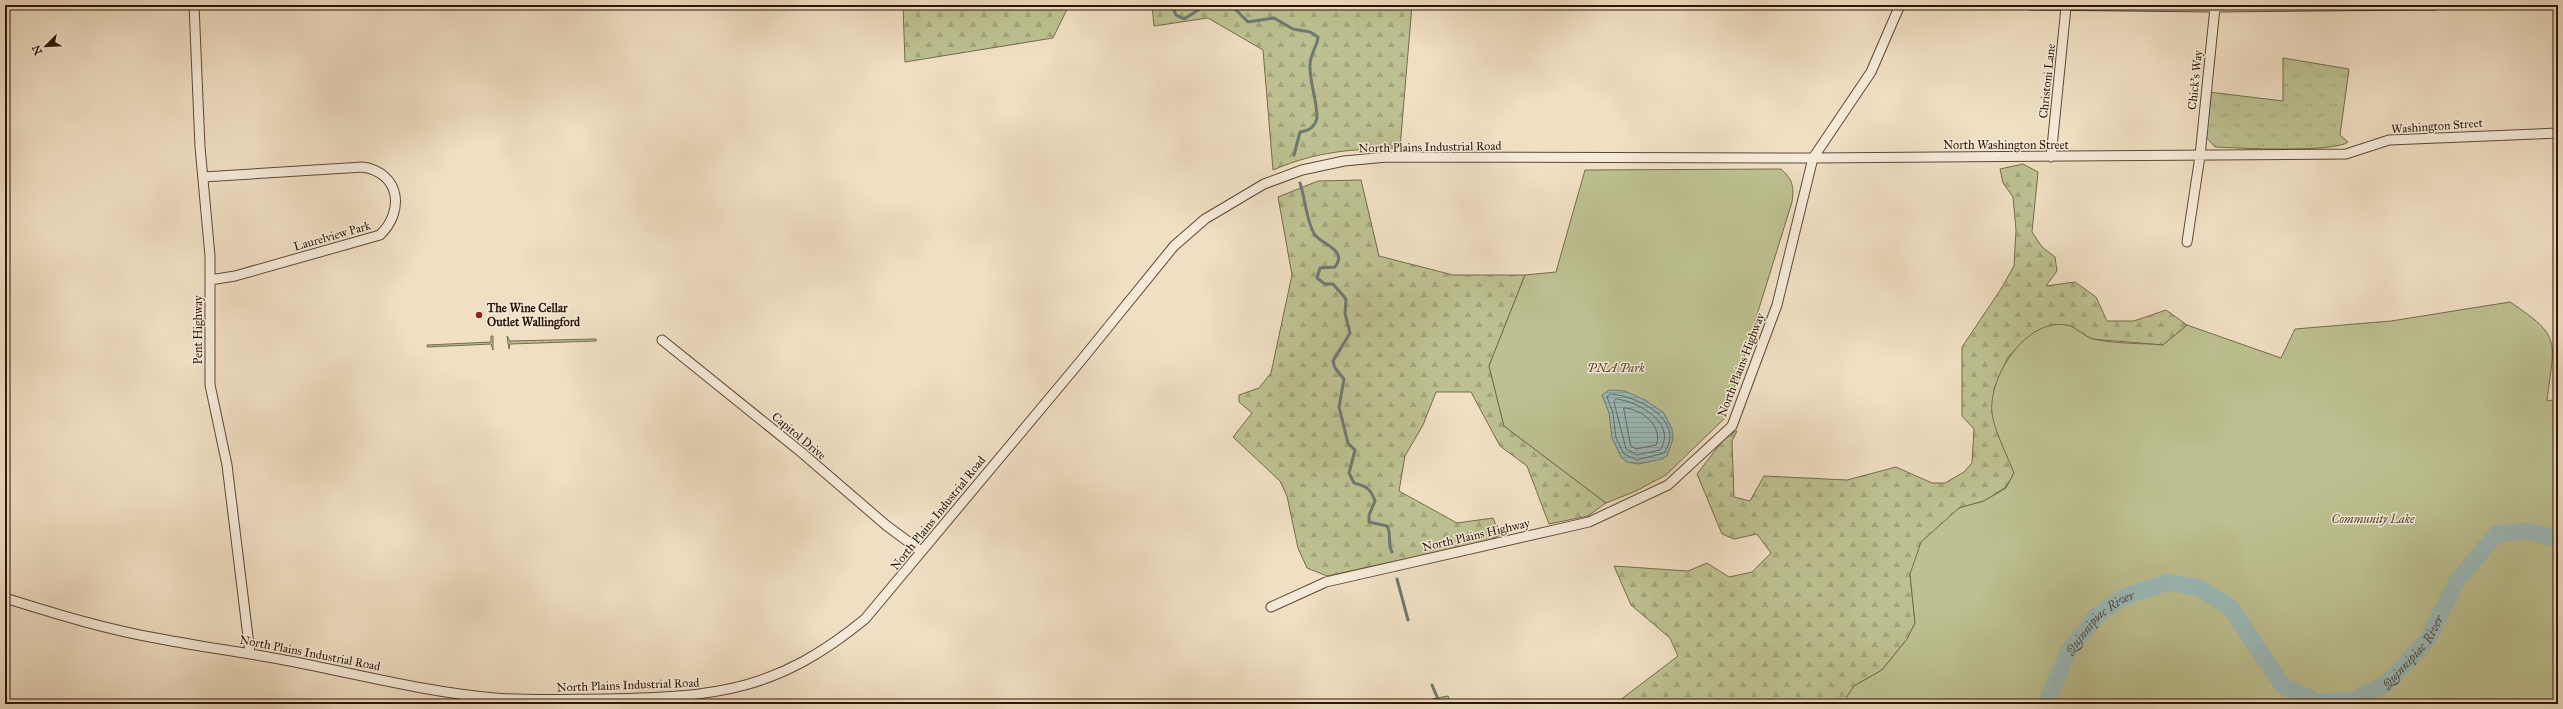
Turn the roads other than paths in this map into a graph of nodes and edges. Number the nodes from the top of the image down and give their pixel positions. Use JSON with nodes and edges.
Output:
{"nodes":[{"id":1,"x":194,"y":5,"type":"edge"},
{"id":2,"x":1900,"y":5,"type":"edge"},
{"id":3,"x":2030,"y":5,"type":"edge"},
{"id":4,"x":2435,"y":5,"type":"edge"},
{"id":5,"x":2066,"y":7,"type":"junction"},
{"id":6,"x":2215,"y":7,"type":"junction"},
{"id":7,"x":2558,"y":133,"type":"edge"},
{"id":8,"x":2200,"y":156,"type":"junction"},
{"id":9,"x":2051,"y":157,"type":"junction"},
{"id":10,"x":1813,"y":158,"type":"junction"},
{"id":11,"x":203,"y":177,"type":"junction"},
{"id":12,"x":2187,"y":242,"type":"dead end"},
{"id":13,"x":210,"y":280,"type":"junction"},
{"id":14,"x":662,"y":340,"type":"dead end"},
{"id":15,"x":921,"y":551,"type":"junction"},
{"id":16,"x":5,"y":598,"type":"edge"},
{"id":17,"x":1271,"y":607,"type":"dead end"},
{"id":18,"x":250,"y":653,"type":"junction"}],
"edges":[{"from":1,"to":11,"type":"street","name":"Pent Highway"},
{"from":2,"to":10,"type":"street","name":"North Plains Highway"},
{"from":3,"to":5,"type":"street"},
{"from":4,"to":6,"type":"street"},
{"from":5,"to":6,"type":"street"},
{"from":5,"to":9,"type":"street","name":"Christoni Lane"},
{"from":6,"to":8,"type":"street","name":"Chick's Way"},
{"from":7,"to":8,"type":"street","name":"Washington Street"},
{"from":8,"to":9,"type":"street","name":"North Washington Street"},
{"from":8,"to":12,"type":"street","name":"Chick's Way"},
{"from":9,"to":10,"type":"street","name":"North Washington Street"},
{"from":10,"to":15,"type":"street","name":"North Plains Industrial Road"},
{"from":10,"to":17,"type":"street","name":"North Plains Highway"},
{"from":11,"to":13,"type":"street","name":"Pent Highway"},
{"from":11,"to":13,"type":"street","name":"Laurelview Park"},
{"from":13,"to":18,"type":"street","name":"Pent Highway"},
{"from":14,"to":15,"type":"street","name":"Capitol Drive"},
{"from":15,"to":18,"type":"street","name":"North Plains Industrial Road"},
{"from":16,"to":18,"type":"street","name":"North Plains Industrial Road"}]}
